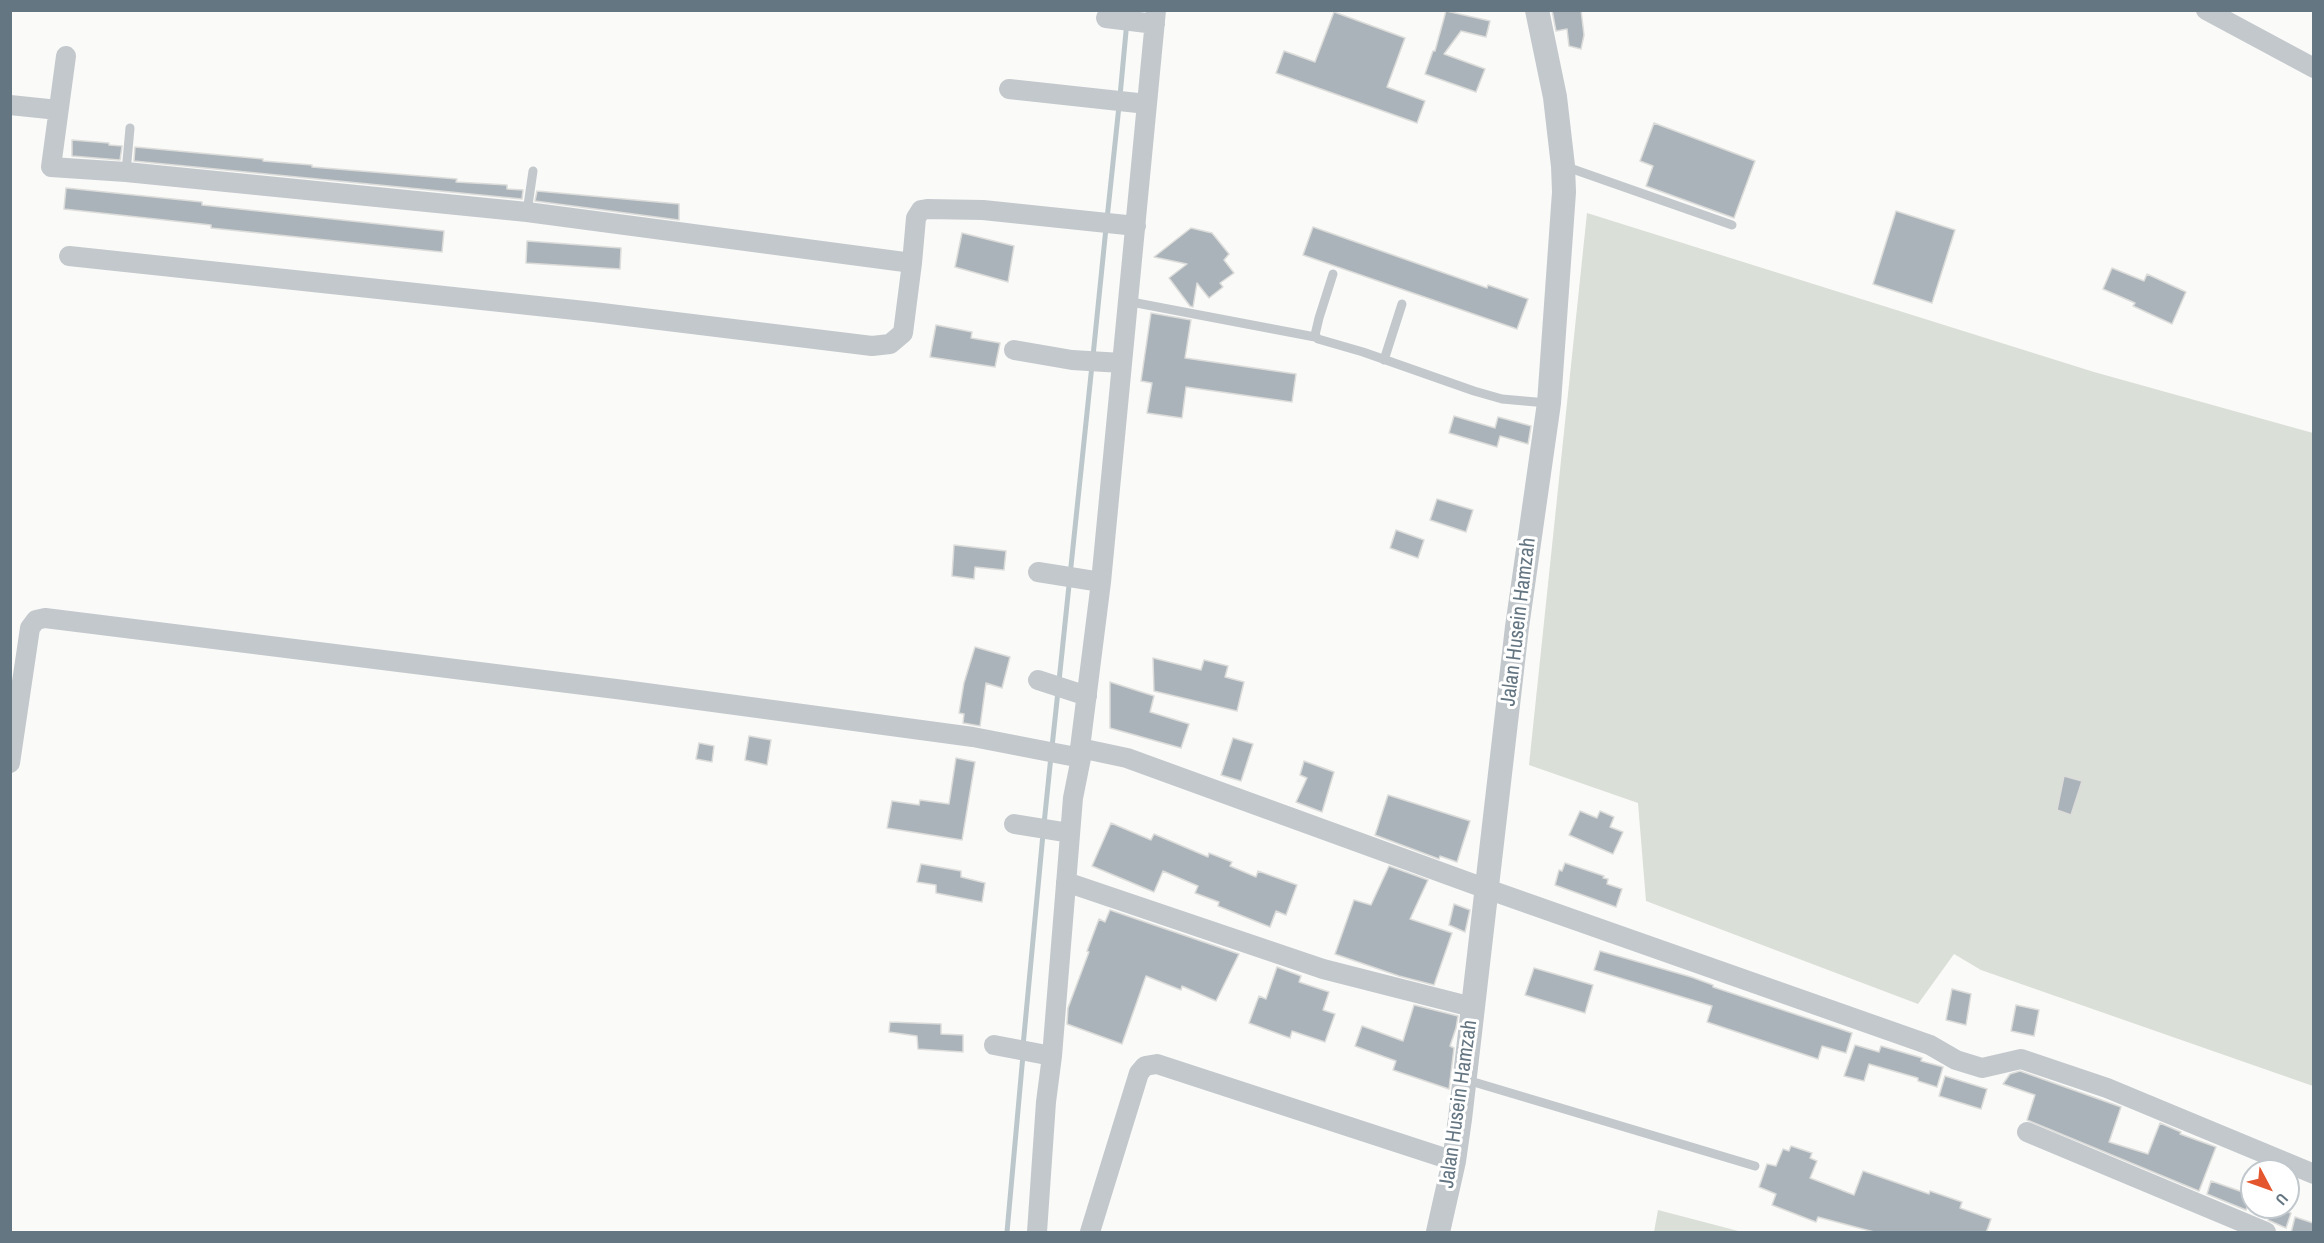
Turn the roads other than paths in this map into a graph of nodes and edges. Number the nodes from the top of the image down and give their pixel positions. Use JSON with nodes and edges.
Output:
{"nodes":[{"id":1,"x":1537,"y":10,"type":"edge"},
{"id":2,"x":2206,"y":10,"type":"edge"},
{"id":3,"x":1106,"y":18,"type":"dead end"},
{"id":4,"x":1150,"y":19,"type":"edge"},
{"id":5,"x":66,"y":56,"type":"dead end"},
{"id":6,"x":2313,"y":68,"type":"edge"},
{"id":7,"x":1009,"y":89,"type":"dead end"},
{"id":8,"x":1142,"y":103,"type":"junction"},
{"id":9,"x":10,"y":105,"type":"edge"},
{"id":10,"x":58,"y":110,"type":"junction"},
{"id":11,"x":130,"y":128,"type":"dead end"},
{"id":12,"x":1563,"y":166,"type":"junction"},
{"id":13,"x":533,"y":171,"type":"dead end"},
{"id":14,"x":126,"y":172,"type":"junction"},
{"id":15,"x":527,"y":212,"type":"junction"},
{"id":16,"x":1128,"y":225,"type":"junction"},
{"id":17,"x":1732,"y":225,"type":"dead end"},
{"id":18,"x":69,"y":256,"type":"dead end"},
{"id":19,"x":912,"y":263,"type":"junction"},
{"id":20,"x":1333,"y":274,"type":"dead end"},
{"id":21,"x":1126,"y":301,"type":"junction"},
{"id":22,"x":1402,"y":304,"type":"dead end"},
{"id":23,"x":1316,"y":337,"type":"junction"},
{"id":24,"x":1014,"y":350,"type":"dead end"},
{"id":25,"x":1384,"y":360,"type":"junction"},
{"id":26,"x":1116,"y":363,"type":"junction"},
{"id":27,"x":1549,"y":403,"type":"junction"},
{"id":28,"x":1043,"y":573,"type":"dead end"},
{"id":29,"x":1097,"y":582,"type":"junction"},
{"id":30,"x":1044,"y":682,"type":"dead end"},
{"id":31,"x":1084,"y":695,"type":"junction"},
{"id":32,"x":1077,"y":754,"type":"junction"},
{"id":33,"x":10,"y":764,"type":"edge"},
{"id":34,"x":1019,"y":825,"type":"dead end"},
{"id":35,"x":1064,"y":832,"type":"junction"},
{"id":36,"x":1066,"y":882,"type":"junction"},
{"id":37,"x":1487,"y":890,"type":"junction"},
{"id":38,"x":1472,"y":1008,"type":"junction"},
{"id":39,"x":1001,"y":1046,"type":"dead end"},
{"id":40,"x":1047,"y":1055,"type":"junction"},
{"id":41,"x":1464,"y":1080,"type":"junction"},
{"id":42,"x":2027,"y":1132,"type":"dead end"},
{"id":43,"x":1454,"y":1161,"type":"junction"},
{"id":44,"x":1755,"y":1166,"type":"dead end"},
{"id":45,"x":2313,"y":1174,"type":"edge"},
{"id":46,"x":1037,"y":1233,"type":"edge"},
{"id":47,"x":1090,"y":1233,"type":"edge"},
{"id":48,"x":1438,"y":1233,"type":"edge"},
{"id":49,"x":2266,"y":1233,"type":"edge"}],
"edges":[{"from":1,"to":12,"type":"street","name":"Jalan Husein Hamzah"},
{"from":2,"to":6,"type":"street"},
{"from":3,"to":4,"type":"street"},
{"from":4,"to":8,"type":"street"},
{"from":5,"to":10,"type":"street"},
{"from":7,"to":8,"type":"street"},
{"from":8,"to":16,"type":"street"},
{"from":9,"to":10,"type":"street"},
{"from":10,"to":14,"type":"street"},
{"from":11,"to":14,"type":"lane"},
{"from":12,"to":17,"type":"lane"},
{"from":12,"to":27,"type":"street","name":"Jalan Husein Hamzah"},
{"from":13,"to":15,"type":"lane"},
{"from":14,"to":15,"type":"street"},
{"from":15,"to":19,"type":"street"},
{"from":16,"to":19,"type":"street"},
{"from":16,"to":21,"type":"street"},
{"from":18,"to":19,"type":"street"},
{"from":20,"to":23,"type":"lane"},
{"from":21,"to":23,"type":"lane"},
{"from":21,"to":26,"type":"street"},
{"from":22,"to":25,"type":"lane"},
{"from":23,"to":25,"type":"lane"},
{"from":24,"to":26,"type":"street"},
{"from":25,"to":27,"type":"lane"},
{"from":26,"to":29,"type":"street"},
{"from":27,"to":37,"type":"street","name":"Jalan Husein Hamzah"},
{"from":28,"to":29,"type":"street"},
{"from":29,"to":31,"type":"street"},
{"from":30,"to":31,"type":"street"},
{"from":31,"to":32,"type":"street"},
{"from":32,"to":33,"type":"street"},
{"from":32,"to":35,"type":"street"},
{"from":32,"to":37,"type":"street"},
{"from":34,"to":35,"type":"street"},
{"from":35,"to":36,"type":"street"},
{"from":36,"to":38,"type":"street"},
{"from":36,"to":40,"type":"street"},
{"from":37,"to":38,"type":"street","name":"Jalan Husein Hamzah"},
{"from":37,"to":45,"type":"street"},
{"from":38,"to":41,"type":"street","name":"Jalan Husein Hamzah"},
{"from":39,"to":40,"type":"street"},
{"from":40,"to":46,"type":"street"},
{"from":41,"to":43,"type":"street","name":"Jalan Husein Hamzah"},
{"from":41,"to":44,"type":"lane"},
{"from":42,"to":49,"type":"street"},
{"from":43,"to":47,"type":"street"},
{"from":43,"to":48,"type":"street","name":"Jalan Husein Hamzah"}]}
